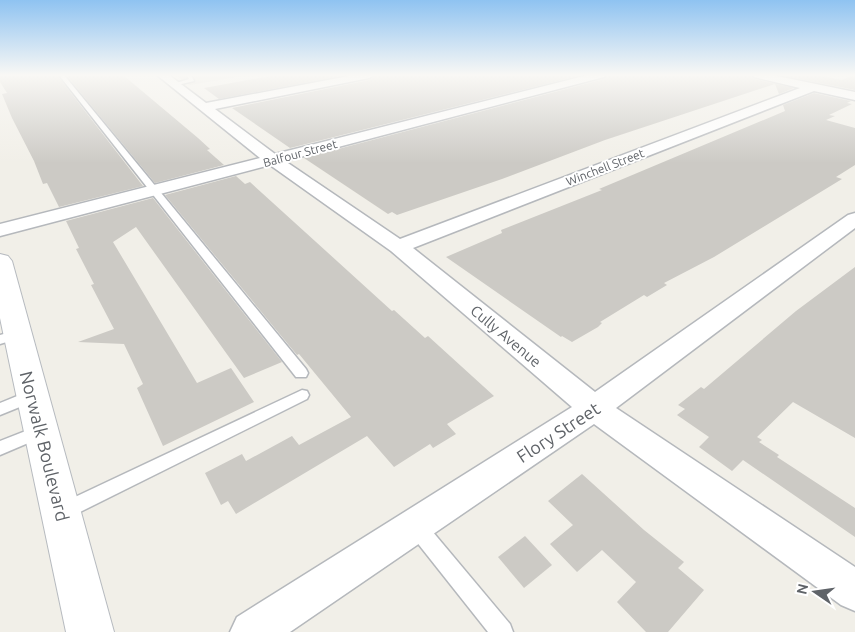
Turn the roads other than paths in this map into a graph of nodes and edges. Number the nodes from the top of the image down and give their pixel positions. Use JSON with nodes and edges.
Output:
{"nodes":[{"id":1,"x":85,"y":104,"type":"edge"},
{"id":2,"x":202,"y":104,"type":"edge"},
{"id":3,"x":218,"y":104,"type":"edge"},
{"id":4,"x":487,"y":104,"type":"edge"},
{"id":5,"x":767,"y":104,"type":"edge"},
{"id":6,"x":205,"y":107,"type":"junction"},
{"id":7,"x":273,"y":160,"type":"junction"},
{"id":8,"x":155,"y":190,"type":"junction"},
{"id":9,"x":855,"y":219,"type":"edge"},
{"id":10,"x":0,"y":230,"type":"edge"},
{"id":11,"x":398,"y":247,"type":"junction"},
{"id":12,"x":0,"y":261,"type":"edge"},
{"id":13,"x":9,"y":337,"type":"edge"},
{"id":14,"x":301,"y":373,"type":"dead end"},
{"id":15,"x":302,"y":395,"type":"dead end"},
{"id":16,"x":32,"y":396,"type":"junction"},
{"id":17,"x":594,"y":408,"type":"junction"},
{"id":18,"x":0,"y":409,"type":"edge"},
{"id":19,"x":41,"y":431,"type":"junction"},
{"id":20,"x":0,"y":448,"type":"edge"},
{"id":21,"x":62,"y":512,"type":"junction"},
{"id":22,"x":415,"y":526,"type":"junction"},
{"id":23,"x":855,"y":591,"type":"edge"},
{"id":24,"x":90,"y":632,"type":"edge"},
{"id":25,"x":252,"y":632,"type":"edge"},
{"id":26,"x":502,"y":632,"type":"edge"}],
"edges":[{"from":1,"to":8,"type":"lane"},
{"from":2,"to":6,"type":"street","name":"Cully Avenue"},
{"from":3,"to":6,"type":"street"},
{"from":4,"to":7,"type":"street","name":"Balfour Street"},
{"from":5,"to":11,"type":"street","name":"Winchell Street"},
{"from":6,"to":7,"type":"street","name":"Cully Avenue"},
{"from":7,"to":8,"type":"street","name":"Balfour Street"},
{"from":7,"to":11,"type":"street","name":"Cully Avenue"},
{"from":8,"to":10,"type":"street","name":"Balfour Street"},
{"from":8,"to":14,"type":"lane"},
{"from":9,"to":17,"type":"street","name":"Flory Street"},
{"from":11,"to":17,"type":"street","name":"Cully Avenue"},
{"from":12,"to":13,"type":"main road","name":"Norwalk Boulevard"},
{"from":13,"to":16,"type":"main road","name":"Norwalk Boulevard"},
{"from":15,"to":21,"type":"lane"},
{"from":16,"to":18,"type":"lane"},
{"from":16,"to":19,"type":"main road","name":"Norwalk Boulevard"},
{"from":17,"to":22,"type":"street","name":"Flory Street"},
{"from":17,"to":23,"type":"street","name":"Cully Avenue"},
{"from":19,"to":20,"type":"lane"},
{"from":19,"to":21,"type":"main road","name":"Norwalk Boulevard"},
{"from":21,"to":24,"type":"main road","name":"Norwalk Boulevard"},
{"from":22,"to":25,"type":"street","name":"Flory Street"},
{"from":22,"to":26,"type":"lane"}]}
